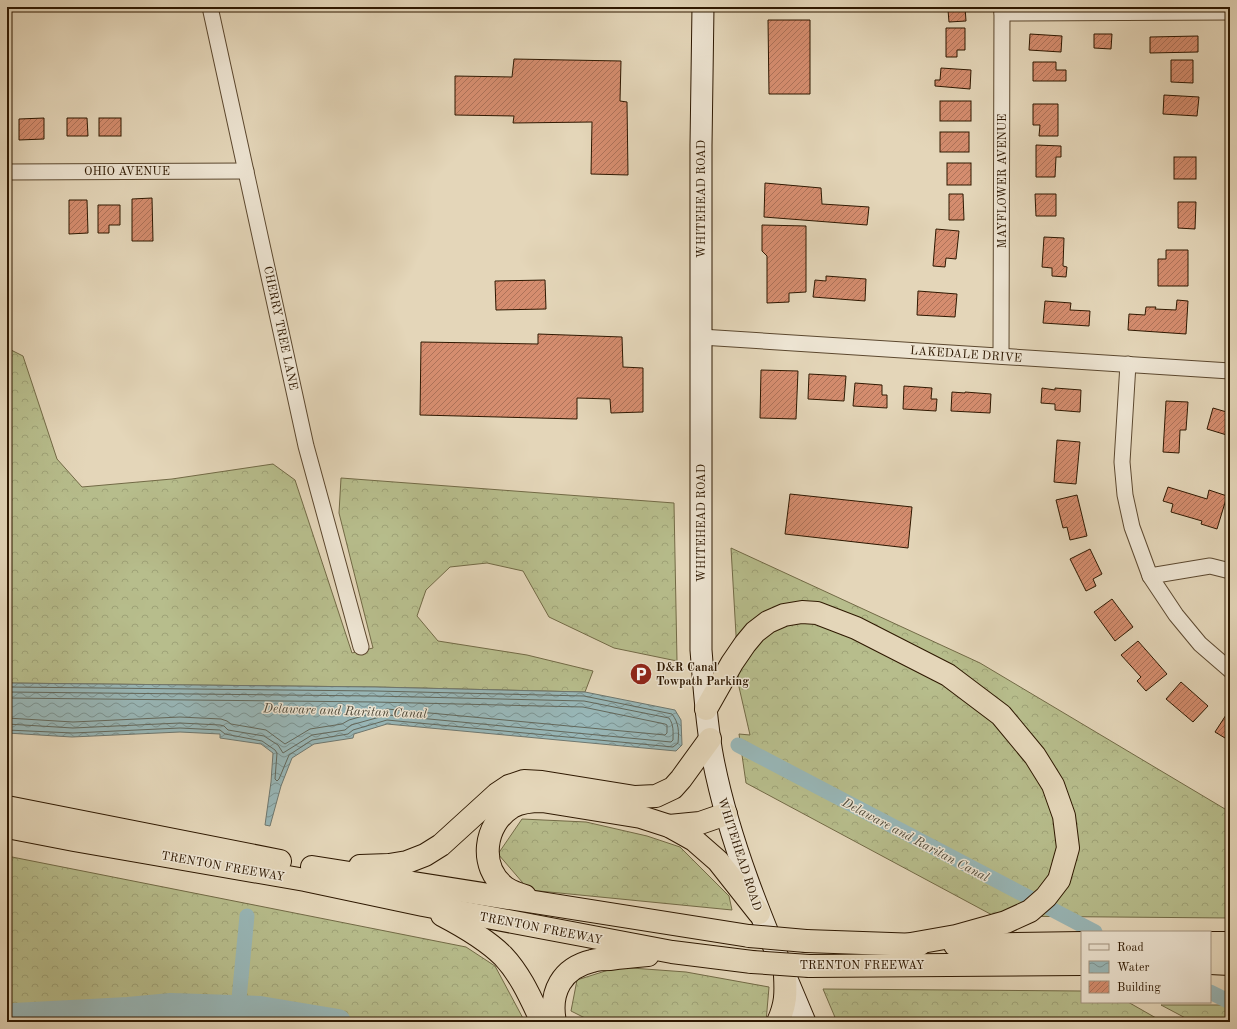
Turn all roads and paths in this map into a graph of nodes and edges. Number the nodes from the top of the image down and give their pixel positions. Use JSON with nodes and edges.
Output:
{"nodes":[{"id":1,"x":210,"y":7,"type":"edge"},
{"id":2,"x":703,"y":7,"type":"edge"},
{"id":3,"x":1002,"y":10,"type":"edge"},
{"id":4,"x":1230,"y":12,"type":"edge"},
{"id":5,"x":246,"y":171,"type":"junction"},
{"id":6,"x":7,"y":172,"type":"edge"},
{"id":7,"x":701,"y":337,"type":"junction"},
{"id":8,"x":1001,"y":356,"type":"junction"},
{"id":9,"x":1128,"y":364,"type":"junction"},
{"id":10,"x":1230,"y":371,"type":"edge"},
{"id":11,"x":1230,"y":571,"type":"edge"},
{"id":12,"x":1150,"y":576,"type":"junction"},
{"id":13,"x":361,"y":647,"type":"dead end"},
{"id":14,"x":1230,"y":670,"type":"edge"},
{"id":15,"x":706,"y":738,"type":"junction"},
{"id":16,"x":7,"y":807,"type":"edge"},
{"id":17,"x":726,"y":814,"type":"junction"},
{"id":18,"x":669,"y":826,"type":"junction"},
{"id":19,"x":7,"y":827,"type":"edge"},
{"id":20,"x":315,"y":868,"type":"junction"},
{"id":21,"x":423,"y":905,"type":"junction"},
{"id":22,"x":565,"y":908,"type":"junction"},
{"id":23,"x":759,"y":914,"type":"junction"},
{"id":24,"x":1081,"y":942,"type":"edge"},
{"id":25,"x":1211,"y":943,"type":"edge"},
{"id":26,"x":1230,"y":943,"type":"edge"},
{"id":27,"x":905,"y":946,"type":"junction"},
{"id":28,"x":672,"y":952,"type":"junction"},
{"id":29,"x":1009,"y":954,"type":"junction"},
{"id":30,"x":1081,"y":964,"type":"edge"},
{"id":31,"x":1211,"y":964,"type":"edge"},
{"id":32,"x":1230,"y":964,"type":"edge"},
{"id":33,"x":785,"y":975,"type":"junction"},
{"id":34,"x":542,"y":1022,"type":"edge"},
{"id":35,"x":555,"y":1022,"type":"edge"},
{"id":36,"x":778,"y":1022,"type":"edge"},
{"id":37,"x":805,"y":1022,"type":"edge"}],
"edges":[{"from":1,"to":5,"type":"street","name":"CHERRY TREE LANE"},
{"from":2,"to":7,"type":"main road","name":"WHITEHEAD ROAD"},
{"from":3,"to":4,"type":"street"},
{"from":3,"to":8,"type":"street","name":"MAYFLOWER AVENUE"},
{"from":5,"to":6,"type":"street","name":"OHIO AVENUE"},
{"from":5,"to":13,"type":"street","name":"CHERRY TREE LANE"},
{"from":7,"to":8,"type":"street","name":"LAKEDALE DRIVE"},
{"from":7,"to":15,"type":"main road","name":"WHITEHEAD ROAD"},
{"from":8,"to":9,"type":"street","name":"LAKEDALE DRIVE"},
{"from":9,"to":10,"type":"street","name":"LAKEDALE DRIVE"},
{"from":9,"to":12,"type":"street"},
{"from":11,"to":12,"type":"street"},
{"from":12,"to":14,"type":"street"},
{"from":15,"to":17,"type":"main road","name":"WHITEHEAD ROAD"},
{"from":15,"to":20,"type":"highway"},
{"from":15,"to":27,"type":"highway"},
{"from":16,"to":20,"type":"highway","name":"TRENTON FREEWAY"},
{"from":17,"to":18,"type":"highway"},
{"from":17,"to":23,"type":"main road","name":"WHITEHEAD ROAD"},
{"from":18,"to":22,"type":"highway"},
{"from":18,"to":23,"type":"highway"},
{"from":19,"to":21,"type":"highway","name":"TRENTON FREEWAY"},
{"from":20,"to":22,"type":"highway","name":"TRENTON FREEWAY"},
{"from":21,"to":28,"type":"highway","name":"TRENTON FREEWAY"},
{"from":21,"to":34,"type":"highway"},
{"from":22,"to":27,"type":"highway","name":"TRENTON FREEWAY","bridge":true},
{"from":23,"to":33,"type":"main road","name":"WHITEHEAD ROAD"},
{"from":24,"to":29,"type":"highway","name":"TRENTON FREEWAY"},
{"from":25,"to":26,"type":"highway"},
{"from":27,"to":29,"type":"highway","name":"TRENTON FREEWAY"},
{"from":28,"to":29,"type":"highway","name":"TRENTON FREEWAY","bridge":true},
{"from":28,"to":35,"type":"highway"},
{"from":29,"to":30,"type":"highway","name":"TRENTON FREEWAY"},
{"from":31,"to":32,"type":"highway"},
{"from":33,"to":36,"type":"highway"},
{"from":33,"to":37,"type":"main road","name":"WHITEHEAD ROAD"}]}
